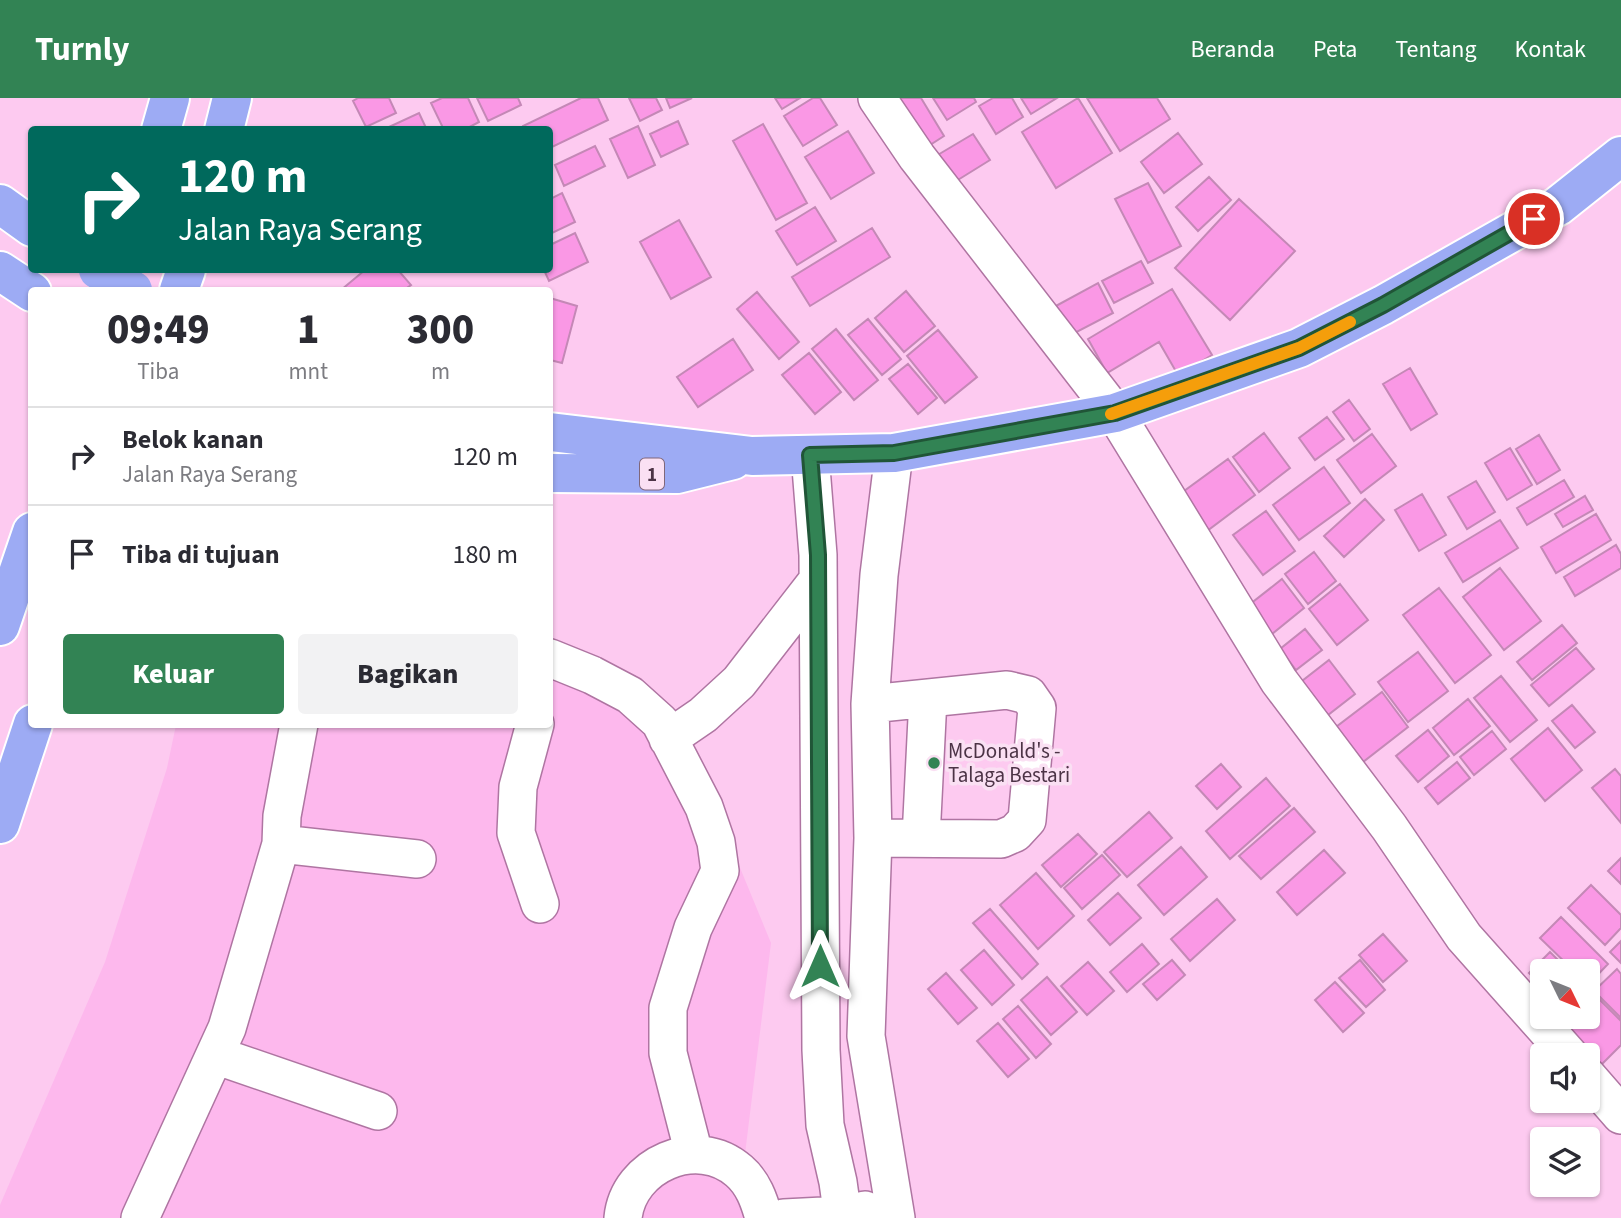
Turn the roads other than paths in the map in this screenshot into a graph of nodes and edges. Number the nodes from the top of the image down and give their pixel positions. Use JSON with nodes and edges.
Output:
{"nodes":[{"id":1,"x":170,"y":98,"type":"edge"},
{"id":2,"x":232,"y":98,"type":"edge"},
{"id":3,"x":877,"y":98,"type":"edge"},
{"id":4,"x":162,"y":126,"type":"edge"},
{"id":5,"x":225,"y":126,"type":"edge"},
{"id":6,"x":1621,"y":156,"type":"edge"},
{"id":7,"x":0,"y":204,"type":"edge"},
{"id":8,"x":28,"y":224,"type":"edge"},
{"id":9,"x":0,"y":271,"type":"edge"},
{"id":10,"x":103,"y":273,"type":"edge"},
{"id":11,"x":127,"y":287,"type":"edge"},
{"id":12,"x":28,"y":289,"type":"edge"},
{"id":13,"x":1115,"y":413,"type":"junction"},
{"id":14,"x":553,"y":432,"type":"edge"},
{"id":15,"x":894,"y":453,"type":"junction"},
{"id":16,"x":810,"y":455,"type":"junction"},
{"id":17,"x":752,"y":456,"type":"junction"},
{"id":18,"x":553,"y":473,"type":"edge"},
{"id":19,"x":28,"y":544,"type":"edge"},
{"id":20,"x":818,"y":580,"type":"junction"},
{"id":21,"x":876,"y":616,"type":"junction"},
{"id":22,"x":817,"y":617,"type":"junction"},
{"id":23,"x":0,"y":626,"type":"edge"},
{"id":24,"x":553,"y":670,"type":"edge"},
{"id":25,"x":928,"y":698,"type":"junction"},
{"id":26,"x":870,"y":704,"type":"junction"},
{"id":27,"x":32,"y":728,"type":"edge"},
{"id":28,"x":298,"y":728,"type":"edge"},
{"id":29,"x":534,"y":728,"type":"edge"},
{"id":30,"x":668,"y":739,"type":"junction"},
{"id":31,"x":0,"y":824,"type":"edge"},
{"id":32,"x":873,"y":838,"type":"junction"},
{"id":33,"x":922,"y":838,"type":"junction"},
{"id":34,"x":281,"y":844,"type":"junction"},
{"id":35,"x":417,"y":859,"type":"dead end"},
{"id":36,"x":540,"y":904,"type":"dead end"},
{"id":37,"x":1558,"y":1043,"type":"edge"},
{"id":38,"x":215,"y":1055,"type":"junction"},
{"id":39,"x":378,"y":1111,"type":"dead end"},
{"id":40,"x":694,"y":1154,"type":"junction"},
{"id":41,"x":895,"y":1211,"type":"edge"},
{"id":42,"x":843,"y":1217,"type":"edge"},
{"id":43,"x":140,"y":1218,"type":"edge"},
{"id":44,"x":623,"y":1218,"type":"edge"},
{"id":45,"x":764,"y":1218,"type":"edge"},
{"id":46,"x":784,"y":1218,"type":"edge"}],
"edges":[{"from":1,"to":4,"type":"highway"},
{"from":2,"to":5,"type":"highway"},
{"from":3,"to":13,"type":"street"},
{"from":6,"to":13,"type":"highway","number":"1"},
{"from":7,"to":8,"type":"highway"},
{"from":9,"to":12,"type":"highway"},
{"from":10,"to":11,"type":"highway","bridge":true},
{"from":13,"to":15,"type":"highway","number":"1"},
{"from":13,"to":37,"type":"street"},
{"from":14,"to":17,"type":"highway","number":"1"},
{"from":15,"to":16,"type":"highway","number":"1"},
{"from":15,"to":21,"type":"street"},
{"from":16,"to":17,"type":"highway","number":"1"},
{"from":16,"to":20,"type":"street"},
{"from":17,"to":18,"type":"highway","number":"1"},
{"from":19,"to":23,"type":"highway"},
{"from":20,"to":22,"type":"street"},
{"from":20,"to":30,"type":"street"},
{"from":21,"to":22,"type":"street"},
{"from":21,"to":26,"type":"street"},
{"from":22,"to":42,"type":"street"},
{"from":24,"to":30,"type":"street"},
{"from":25,"to":26,"type":"street"},
{"from":25,"to":33,"type":"street"},
{"from":25,"to":33,"type":"street"},
{"from":26,"to":32,"type":"street"},
{"from":27,"to":31,"type":"highway"},
{"from":28,"to":34,"type":"street"},
{"from":29,"to":36,"type":"street"},
{"from":30,"to":40,"type":"street"},
{"from":32,"to":33,"type":"street"},
{"from":32,"to":41,"type":"street"},
{"from":34,"to":35,"type":"street"},
{"from":34,"to":38,"type":"street"},
{"from":38,"to":39,"type":"street"},
{"from":38,"to":43,"type":"street"},
{"from":40,"to":44,"type":"street"},
{"from":40,"to":45,"type":"street"},
{"from":41,"to":42,"type":"street"},
{"from":42,"to":46,"type":"street"}]}
